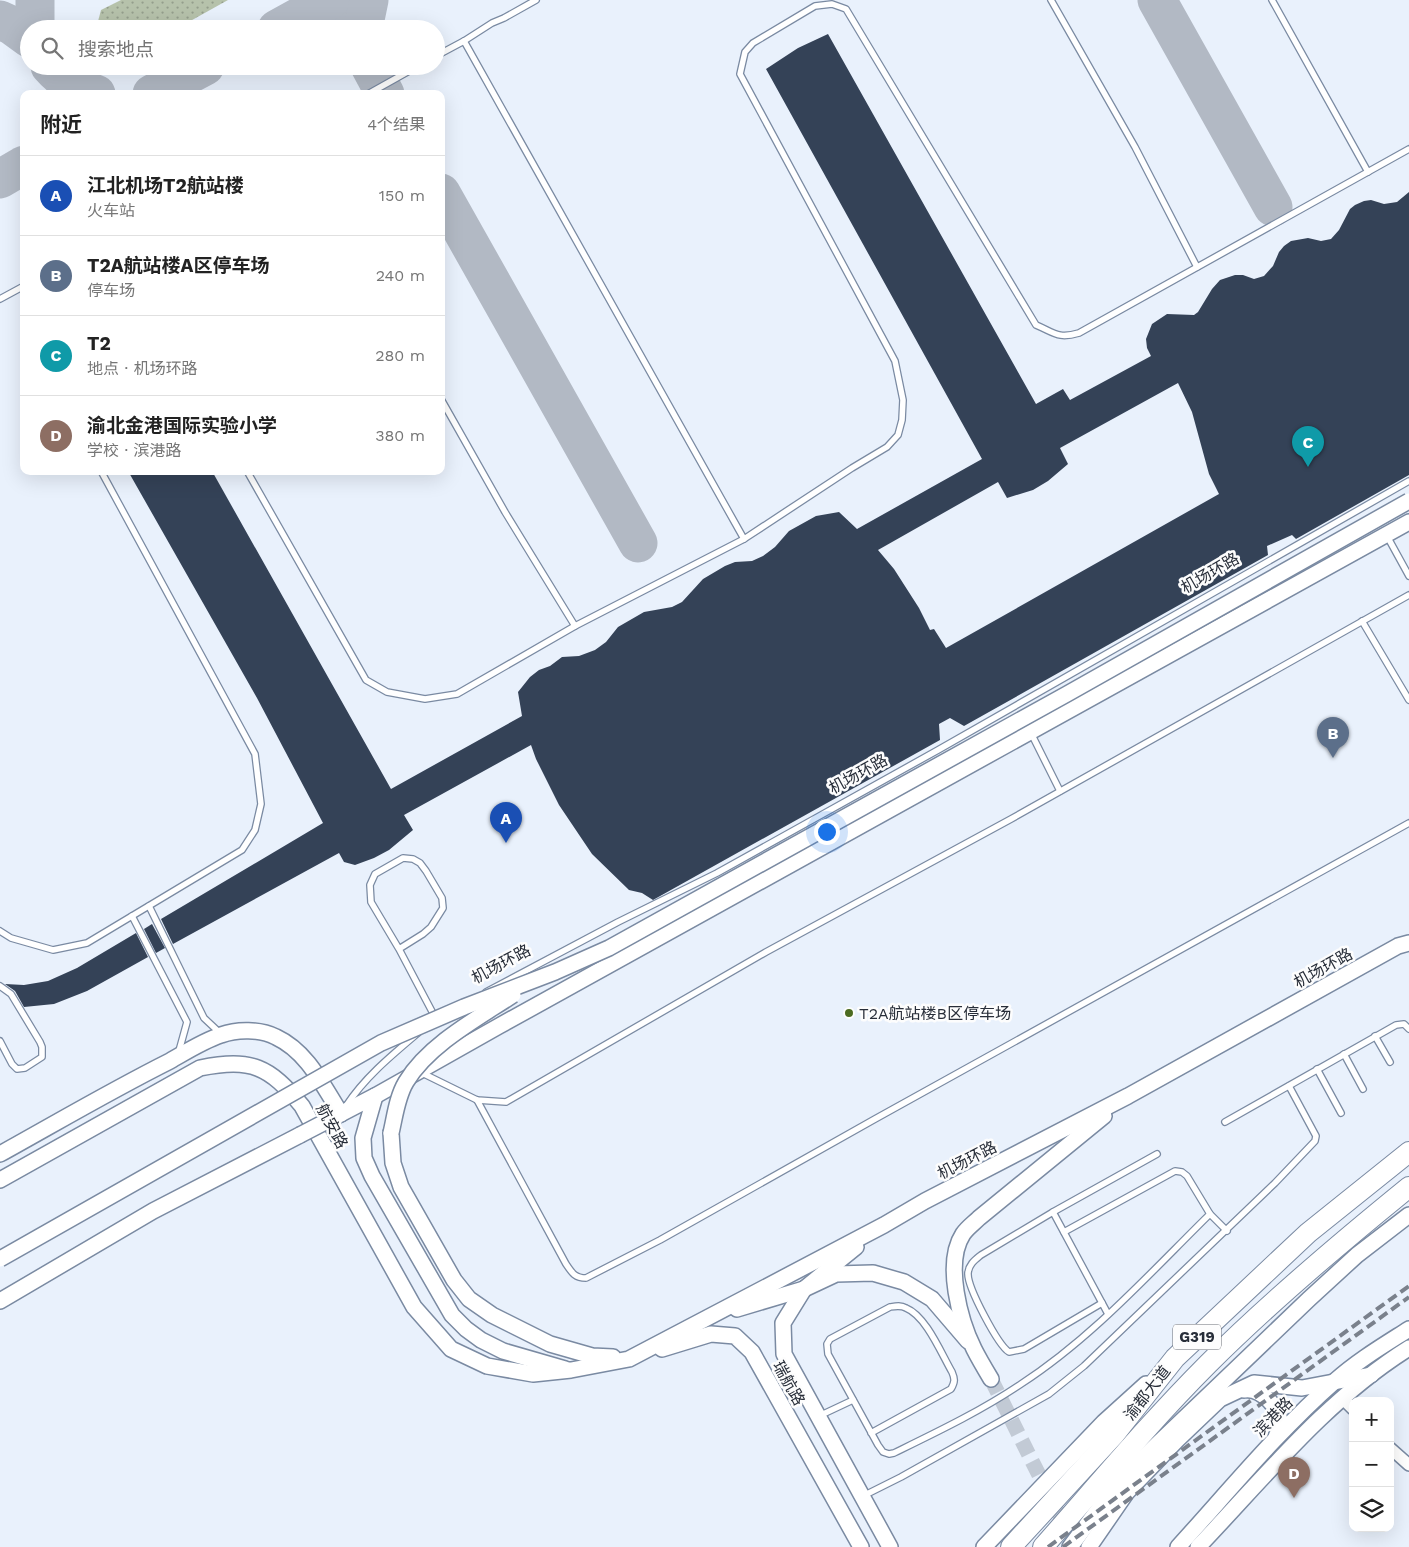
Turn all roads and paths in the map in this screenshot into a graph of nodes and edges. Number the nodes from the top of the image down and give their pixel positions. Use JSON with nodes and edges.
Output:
{"nodes":[{"id":1,"x":536,"y":0,"type":"edge"},
{"id":2,"x":1051,"y":0,"type":"edge"},
{"id":3,"x":1272,"y":0,"type":"edge"},
{"id":4,"x":464,"y":41,"type":"junction"},
{"id":5,"x":445,"y":51,"type":"edge"},
{"id":6,"x":402,"y":75,"type":"edge"},
{"id":7,"x":375,"y":90,"type":"edge"},
{"id":8,"x":1409,"y":149,"type":"edge"},
{"id":9,"x":1368,"y":172,"type":"junction"},
{"id":10,"x":1197,"y":266,"type":"junction"},
{"id":11,"x":20,"y":288,"type":"edge"},
{"id":12,"x":0,"y":299,"type":"edge"},
{"id":13,"x":445,"y":406,"type":"edge"},
{"id":14,"x":103,"y":475,"type":"edge"},
{"id":15,"x":249,"y":475,"type":"edge"},
{"id":16,"x":1409,"y":481,"type":"edge"},
{"id":17,"x":1409,"y":501,"type":"edge"},
{"id":18,"x":1409,"y":522,"type":"edge"},
{"id":19,"x":1386,"y":534,"type":"junction"},
{"id":20,"x":744,"y":539,"type":"junction"},
{"id":21,"x":1409,"y":576,"type":"edge"},
{"id":22,"x":1409,"y":595,"type":"edge"},
{"id":23,"x":1362,"y":621,"type":"junction"},
{"id":24,"x":575,"y":626,"type":"junction"},
{"id":25,"x":1409,"y":700,"type":"edge"},
{"id":26,"x":1030,"y":732,"type":"junction"},
{"id":27,"x":1060,"y":791,"type":"junction"},
{"id":28,"x":1409,"y":823,"type":"edge"},
{"id":29,"x":149,"y":906,"type":"junction"},
{"id":30,"x":132,"y":916,"type":"junction"},
{"id":31,"x":0,"y":931,"type":"edge"},
{"id":32,"x":1406,"y":942,"type":"edge"},
{"id":33,"x":399,"y":949,"type":"junction"},
{"id":34,"x":535,"y":980,"type":"junction"},
{"id":35,"x":0,"y":986,"type":"edge"},
{"id":36,"x":436,"y":1018,"type":"junction"},
{"id":37,"x":1409,"y":1030,"type":"edge"},
{"id":38,"x":222,"y":1034,"type":"junction"},
{"id":39,"x":1375,"y":1036,"type":"junction"},
{"id":40,"x":0,"y":1041,"type":"edge"},
{"id":41,"x":1344,"y":1054,"type":"junction"},
{"id":42,"x":178,"y":1056,"type":"junction"},
{"id":43,"x":1390,"y":1062,"type":"dead end"},
{"id":44,"x":1317,"y":1069,"type":"junction"},
{"id":45,"x":419,"y":1071,"type":"junction"},
{"id":46,"x":1289,"y":1086,"type":"junction"},
{"id":47,"x":1363,"y":1089,"type":"dead end"},
{"id":48,"x":376,"y":1096,"type":"junction"},
{"id":49,"x":1128,"y":1096,"type":"junction"},
{"id":50,"x":477,"y":1100,"type":"junction"},
{"id":51,"x":1341,"y":1113,"type":"dead end"},
{"id":52,"x":341,"y":1114,"type":"junction"},
{"id":53,"x":1224,"y":1122,"type":"dead end"},
{"id":54,"x":1409,"y":1152,"type":"edge"},
{"id":55,"x":0,"y":1154,"type":"edge"},
{"id":56,"x":1157,"y":1154,"type":"dead end"},
{"id":57,"x":0,"y":1180,"type":"edge"},
{"id":58,"x":1409,"y":1187,"type":"edge"},
{"id":59,"x":1053,"y":1212,"type":"junction"},
{"id":60,"x":1210,"y":1214,"type":"junction"},
{"id":61,"x":1409,"y":1215,"type":"edge"},
{"id":62,"x":884,"y":1225,"type":"junction"},
{"id":63,"x":1227,"y":1231,"type":"junction"},
{"id":64,"x":1064,"y":1232,"type":"junction"},
{"id":65,"x":0,"y":1259,"type":"edge"},
{"id":66,"x":804,"y":1289,"type":"junction"},
{"id":67,"x":0,"y":1301,"type":"edge"},
{"id":68,"x":1102,"y":1303,"type":"junction"},
{"id":69,"x":1108,"y":1314,"type":"junction"},
{"id":70,"x":703,"y":1319,"type":"junction"},
{"id":71,"x":1409,"y":1329,"type":"edge"},
{"id":72,"x":974,"y":1348,"type":"junction"},
{"id":73,"x":1409,"y":1348,"type":"edge"},
{"id":74,"x":1174,"y":1358,"type":"junction"},
{"id":75,"x":629,"y":1359,"type":"junction"},
{"id":76,"x":571,"y":1370,"type":"junction"},
{"id":77,"x":1371,"y":1375,"type":"junction"},
{"id":78,"x":991,"y":1379,"type":"tunnel mouth"},
{"id":79,"x":1334,"y":1382,"type":"junction"},
{"id":80,"x":1235,"y":1391,"type":"junction"},
{"id":81,"x":853,"y":1400,"type":"junction"},
{"id":82,"x":1348,"y":1404,"type":"edge"},
{"id":83,"x":818,"y":1416,"type":"junction"},
{"id":84,"x":871,"y":1433,"type":"junction"},
{"id":85,"x":1275,"y":1440,"type":"junction"},
{"id":86,"x":1394,"y":1452,"type":"edge"},
{"id":87,"x":1409,"y":1466,"type":"edge"},
{"id":88,"x":863,"y":1496,"type":"junction"},
{"id":89,"x":986,"y":1545,"type":"edge"},
{"id":90,"x":861,"y":1547,"type":"edge"},
{"id":91,"x":890,"y":1547,"type":"edge"},
{"id":92,"x":1011,"y":1547,"type":"edge"},
{"id":93,"x":1044,"y":1547,"type":"edge"},
{"id":94,"x":1070,"y":1547,"type":"edge"},
{"id":95,"x":1089,"y":1547,"type":"edge"},
{"id":96,"x":1178,"y":1547,"type":"edge"},
{"id":97,"x":1198,"y":1547,"type":"edge"}],
"edges":[{"from":1,"to":4,"type":"lane"},
{"from":2,"to":10,"type":"lane"},
{"from":3,"to":9,"type":"lane"},
{"from":4,"to":5,"type":"lane"},
{"from":4,"to":20,"type":"lane"},
{"from":6,"to":7,"type":"lane"},
{"from":8,"to":9,"type":"lane"},
{"from":9,"to":10,"type":"lane"},
{"from":10,"to":20,"type":"lane"},
{"from":11,"to":12,"type":"lane"},
{"from":13,"to":24,"type":"lane"},
{"from":14,"to":29,"type":"lane"},
{"from":15,"to":24,"type":"lane"},
{"from":16,"to":36,"type":"lane","name":"机场环路"},
{"from":17,"to":34,"type":"street","name":"机场环路","bridge":true},
{"from":18,"to":19,"type":"street","name":"机场环路"},
{"from":19,"to":21,"type":"lane"},
{"from":19,"to":26,"type":"street","name":"机场环路"},
{"from":20,"to":24,"type":"lane"},
{"from":22,"to":23,"type":"lane"},
{"from":23,"to":25,"type":"lane"},
{"from":23,"to":27,"type":"lane"},
{"from":26,"to":27,"type":"lane"},
{"from":26,"to":45,"type":"street","name":"机场环路"},
{"from":27,"to":50,"type":"lane"},
{"from":28,"to":50,"type":"lane"},
{"from":29,"to":30,"type":"lane"},
{"from":29,"to":38,"type":"lane"},
{"from":30,"to":31,"type":"lane"},
{"from":30,"to":42,"type":"lane"},
{"from":32,"to":49,"type":"street","name":"机场环路"},
{"from":33,"to":33,"type":"lane"},
{"from":33,"to":36,"type":"lane"},
{"from":34,"to":65,"type":"street","bridge":true},
{"from":34,"to":75,"type":"street","bridge":true},
{"from":35,"to":40,"type":"lane"},
{"from":36,"to":52,"type":"lane","name":"机场环路"},
{"from":37,"to":39,"type":"lane"},
{"from":38,"to":42,"type":"street","name":"航安路"},
{"from":38,"to":52,"type":"street","name":"航安路"},
{"from":39,"to":41,"type":"lane"},
{"from":39,"to":43,"type":"lane"},
{"from":41,"to":44,"type":"lane"},
{"from":41,"to":47,"type":"lane"},
{"from":42,"to":55,"type":"street","name":"航安路"},
{"from":44,"to":46,"type":"lane"},
{"from":44,"to":51,"type":"lane"},
{"from":45,"to":48,"type":"street","name":"机场环路"},
{"from":45,"to":50,"type":"lane"},
{"from":46,"to":53,"type":"lane"},
{"from":46,"to":63,"type":"lane"},
{"from":48,"to":52,"type":"street","name":"机场环路"},
{"from":48,"to":76,"type":"street"},
{"from":49,"to":62,"type":"street","name":"机场环路"},
{"from":49,"to":72,"type":"street"},
{"from":52,"to":67,"type":"street","name":"机场环路","bridge":true},
{"from":54,"to":74,"type":"highway","name":"渝都大道","number":"G319"},
{"from":56,"to":59,"type":"lane"},
{"from":57,"to":76,"type":"street","name":"航安路"},
{"from":58,"to":93,"type":"highway","name":"渝都大道"},
{"from":59,"to":64,"type":"lane"},
{"from":59,"to":68,"type":"lane"},
{"from":60,"to":63,"type":"lane"},
{"from":60,"to":64,"type":"lane"},
{"from":60,"to":69,"type":"lane"},
{"from":61,"to":94,"type":"street"},
{"from":62,"to":66,"type":"street"},
{"from":62,"to":70,"type":"street","name":"机场环路"},
{"from":63,"to":88,"type":"lane"},
{"from":64,"to":68,"type":"lane"},
{"from":66,"to":70,"type":"street"},
{"from":66,"to":72,"type":"street"},
{"from":66,"to":83,"type":"street","name":"瑞航路"},
{"from":68,"to":69,"type":"lane"},
{"from":69,"to":84,"type":"lane"},
{"from":70,"to":75,"type":"street","name":"机场环路"},
{"from":71,"to":79,"type":"street","name":"滨港路"},
{"from":72,"to":78,"type":"street"},
{"from":73,"to":77,"type":"street"},
{"from":74,"to":89,"type":"street"},
{"from":74,"to":92,"type":"highway","name":"渝都大道","number":"G319"},
{"from":75,"to":76,"type":"street","name":"机场环路"},
{"from":75,"to":90,"type":"street","name":"瑞航路"},
{"from":77,"to":79,"type":"street"},
{"from":77,"to":82,"type":"street"},
{"from":79,"to":80,"type":"street"},
{"from":79,"to":85,"type":"street","name":"滨港路"},
{"from":80,"to":85,"type":"street"},
{"from":80,"to":95,"type":"street"},
{"from":81,"to":83,"type":"lane"},
{"from":81,"to":84,"type":"lane"},
{"from":81,"to":84,"type":"lane"},
{"from":82,"to":97,"type":"street"},
{"from":83,"to":88,"type":"street","name":"瑞航路"},
{"from":85,"to":96,"type":"street","name":"滨港路"},
{"from":86,"to":87,"type":"street"},
{"from":88,"to":91,"type":"street","name":"瑞航路"}]}
